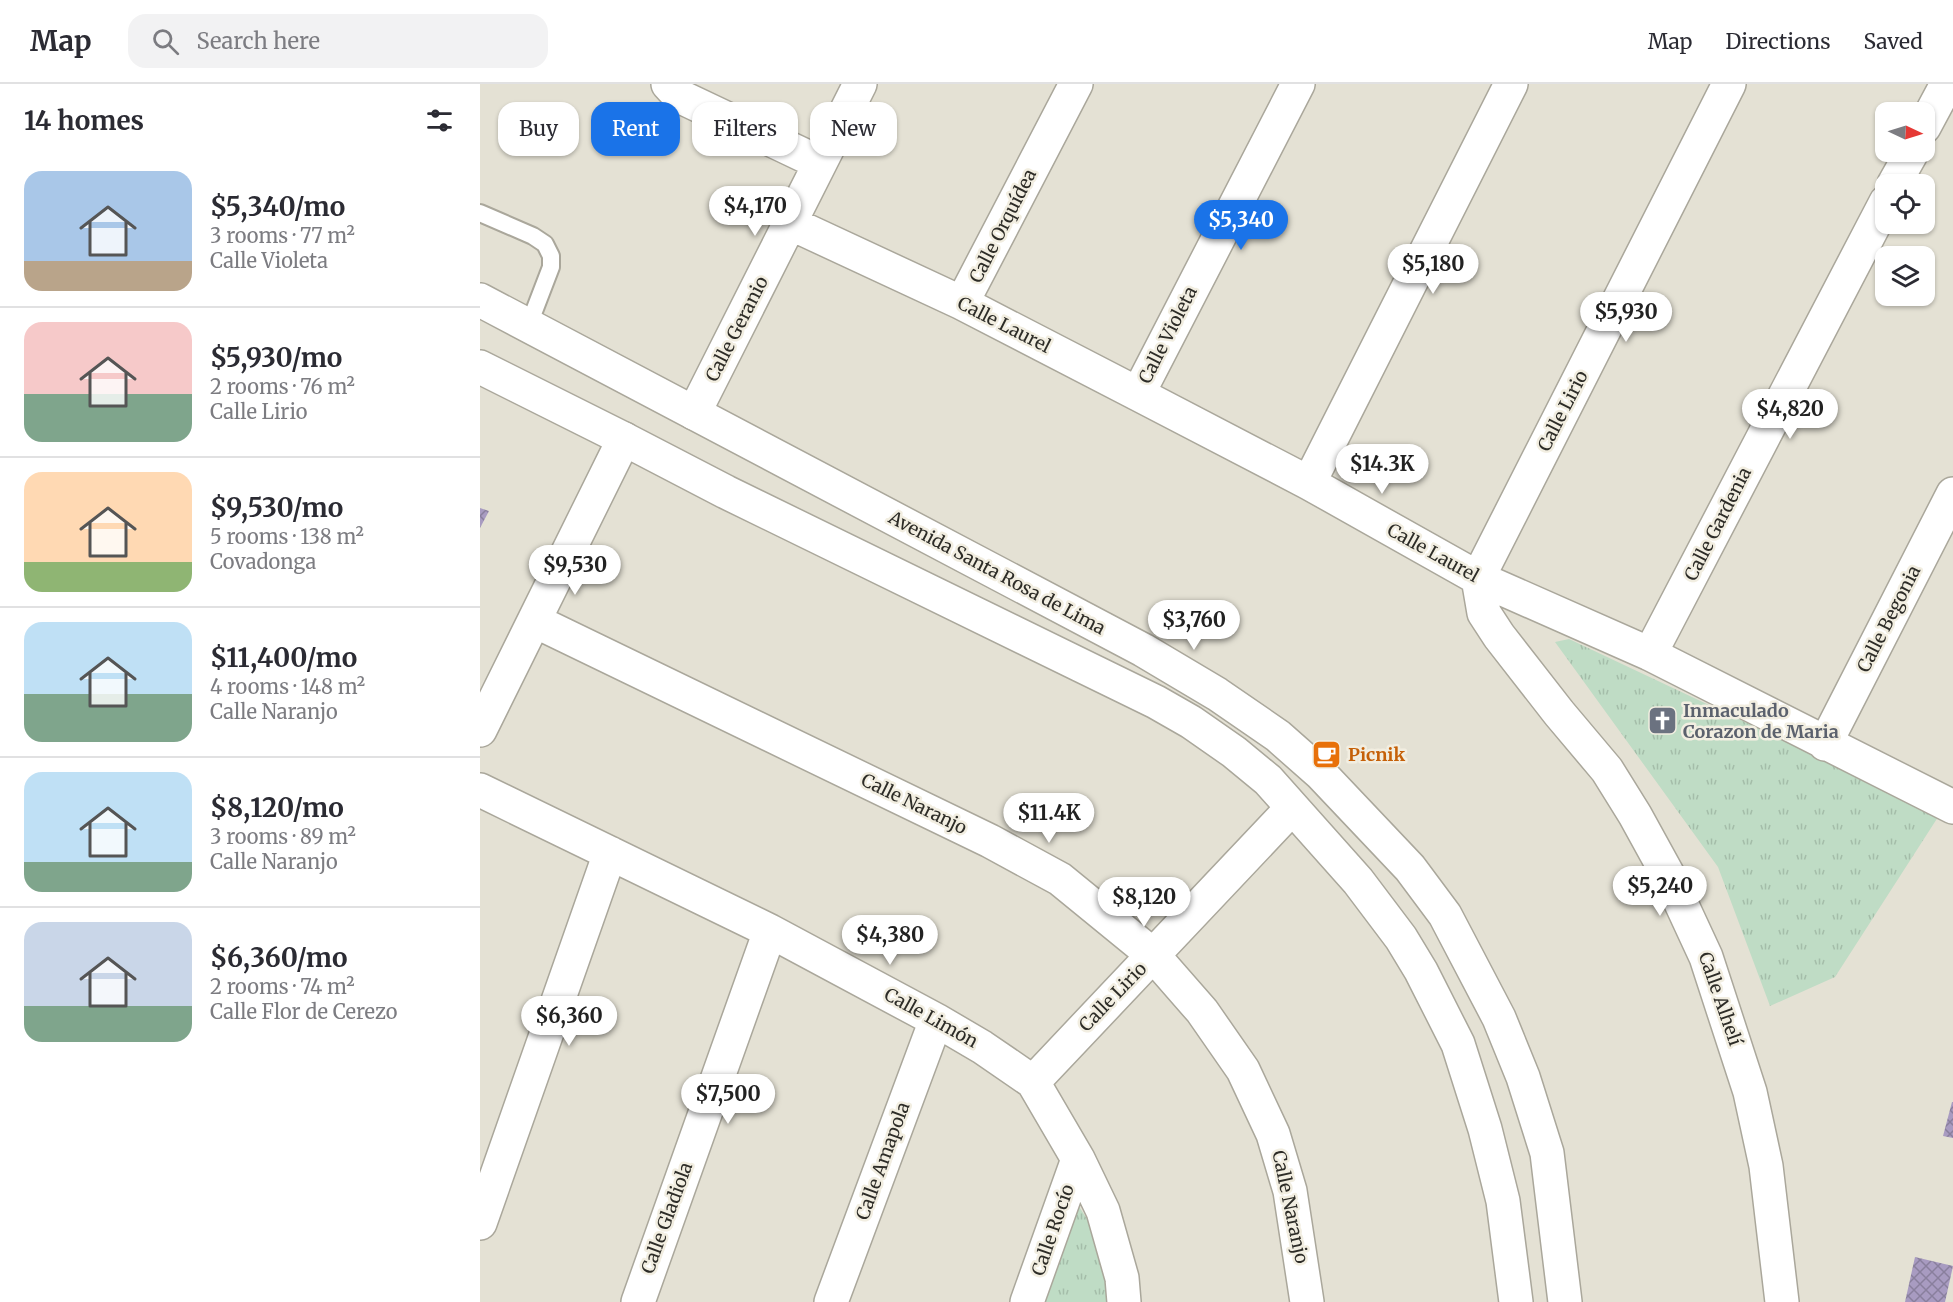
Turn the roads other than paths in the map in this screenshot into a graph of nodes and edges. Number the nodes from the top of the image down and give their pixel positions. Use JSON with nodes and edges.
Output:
{"nodes":[{"id":1,"x":668,"y":84,"type":"edge"},
{"id":2,"x":860,"y":84,"type":"edge"},
{"id":3,"x":1076,"y":84,"type":"edge"},
{"id":4,"x":1298,"y":84,"type":"edge"},
{"id":5,"x":1511,"y":84,"type":"edge"},
{"id":6,"x":1729,"y":84,"type":"edge"},
{"id":7,"x":1947,"y":84,"type":"edge"},
{"id":8,"x":1935,"y":106,"type":"edge"},
{"id":9,"x":820,"y":163,"type":"junction"},
{"id":10,"x":480,"y":213,"type":"edge"},
{"id":11,"x":1875,"y":223,"type":"edge"},
{"id":12,"x":790,"y":224,"type":"junction"},
{"id":13,"x":480,"y":300,"type":"edge"},
{"id":14,"x":962,"y":303,"type":"junction"},
{"id":15,"x":528,"y":327,"type":"junction"},
{"id":16,"x":480,"y":367,"type":"edge"},
{"id":17,"x":1138,"y":394,"type":"junction"},
{"id":18,"x":694,"y":413,"type":"junction"},
{"id":19,"x":624,"y":439,"type":"junction"},
{"id":20,"x":1309,"y":483,"type":"junction"},
{"id":21,"x":1953,"y":494,"type":"edge"},
{"id":22,"x":1478,"y":578,"type":"junction"},
{"id":23,"x":535,"y":621,"type":"junction"},
{"id":24,"x":1650,"y":654,"type":"junction"},
{"id":25,"x":480,"y":730,"type":"edge"},
{"id":26,"x":1825,"y":744,"type":"junction"},
{"id":27,"x":480,"y":790,"type":"edge"},
{"id":28,"x":1953,"y":807,"type":"edge"},
{"id":29,"x":1292,"y":808,"type":"junction"},
{"id":30,"x":610,"y":853,"type":"junction"},
{"id":31,"x":770,"y":931,"type":"junction"},
{"id":32,"x":1153,"y":955,"type":"junction"},
{"id":33,"x":936,"y":1020,"type":"junction"},
{"id":34,"x":1033,"y":1082,"type":"junction"},
{"id":35,"x":1078,"y":1159,"type":"junction"},
{"id":36,"x":480,"y":1223,"type":"edge"},
{"id":37,"x":638,"y":1302,"type":"edge"},
{"id":38,"x":831,"y":1302,"type":"edge"},
{"id":39,"x":1027,"y":1302,"type":"edge"},
{"id":40,"x":1124,"y":1302,"type":"edge"},
{"id":41,"x":1307,"y":1302,"type":"edge"},
{"id":42,"x":1516,"y":1302,"type":"edge"},
{"id":43,"x":1565,"y":1302,"type":"edge"},
{"id":44,"x":1782,"y":1302,"type":"edge"}],
"edges":[{"from":1,"to":9,"type":"street"},
{"from":2,"to":9,"type":"street","name":"Calle Geranio"},
{"from":3,"to":14,"type":"street","name":"Calle Orquídea"},
{"from":4,"to":17,"type":"street","name":"Calle Violeta"},
{"from":5,"to":20,"type":"street"},
{"from":6,"to":22,"type":"street","name":"Calle Lirio"},
{"from":7,"to":8,"type":"street"},
{"from":9,"to":12,"type":"street","name":"Calle Geranio"},
{"from":10,"to":15,"type":"lane"},
{"from":11,"to":24,"type":"street","name":"Calle Gardenia"},
{"from":12,"to":14,"type":"street","name":"Calle Laurel"},
{"from":12,"to":18,"type":"street","name":"Calle Geranio"},
{"from":13,"to":15,"type":"street","name":"Avenida Santa Rosa de Lima"},
{"from":14,"to":17,"type":"street","name":"Calle Laurel"},
{"from":15,"to":18,"type":"street","name":"Avenida Santa Rosa de Lima"},
{"from":16,"to":19,"type":"street"},
{"from":17,"to":20,"type":"street","name":"Calle Laurel"},
{"from":18,"to":43,"type":"street","name":"Avenida Santa Rosa de Lima"},
{"from":19,"to":23,"type":"street"},
{"from":19,"to":29,"type":"street"},
{"from":20,"to":22,"type":"street","name":"Calle Laurel"},
{"from":21,"to":26,"type":"street","name":"Calle Begonia"},
{"from":22,"to":24,"type":"street","name":"Calle Laurel"},
{"from":22,"to":44,"type":"street","name":"Calle Alhelí"},
{"from":23,"to":25,"type":"street"},
{"from":23,"to":32,"type":"street","name":"Calle Naranjo"},
{"from":24,"to":26,"type":"street","name":"Calle Laurel"},
{"from":26,"to":28,"type":"street","name":"Calle Laurel"},
{"from":27,"to":30,"type":"street","name":"Calle Limón"},
{"from":29,"to":32,"type":"street","name":"Calle Lirio"},
{"from":29,"to":42,"type":"street"},
{"from":30,"to":31,"type":"street","name":"Calle Limón"},
{"from":30,"to":36,"type":"street"},
{"from":31,"to":33,"type":"street","name":"Calle Limón"},
{"from":31,"to":37,"type":"street","name":"Calle Gladiola"},
{"from":32,"to":34,"type":"street","name":"Calle Lirio"},
{"from":32,"to":41,"type":"street","name":"Calle Naranjo"},
{"from":33,"to":34,"type":"street","name":"Calle Limón"},
{"from":33,"to":38,"type":"street","name":"Calle Amapola"},
{"from":34,"to":35,"type":"street","name":"Calle Limón"},
{"from":35,"to":39,"type":"street","name":"Calle Rocío"},
{"from":35,"to":40,"type":"street","name":"Calle Limón"}]}
